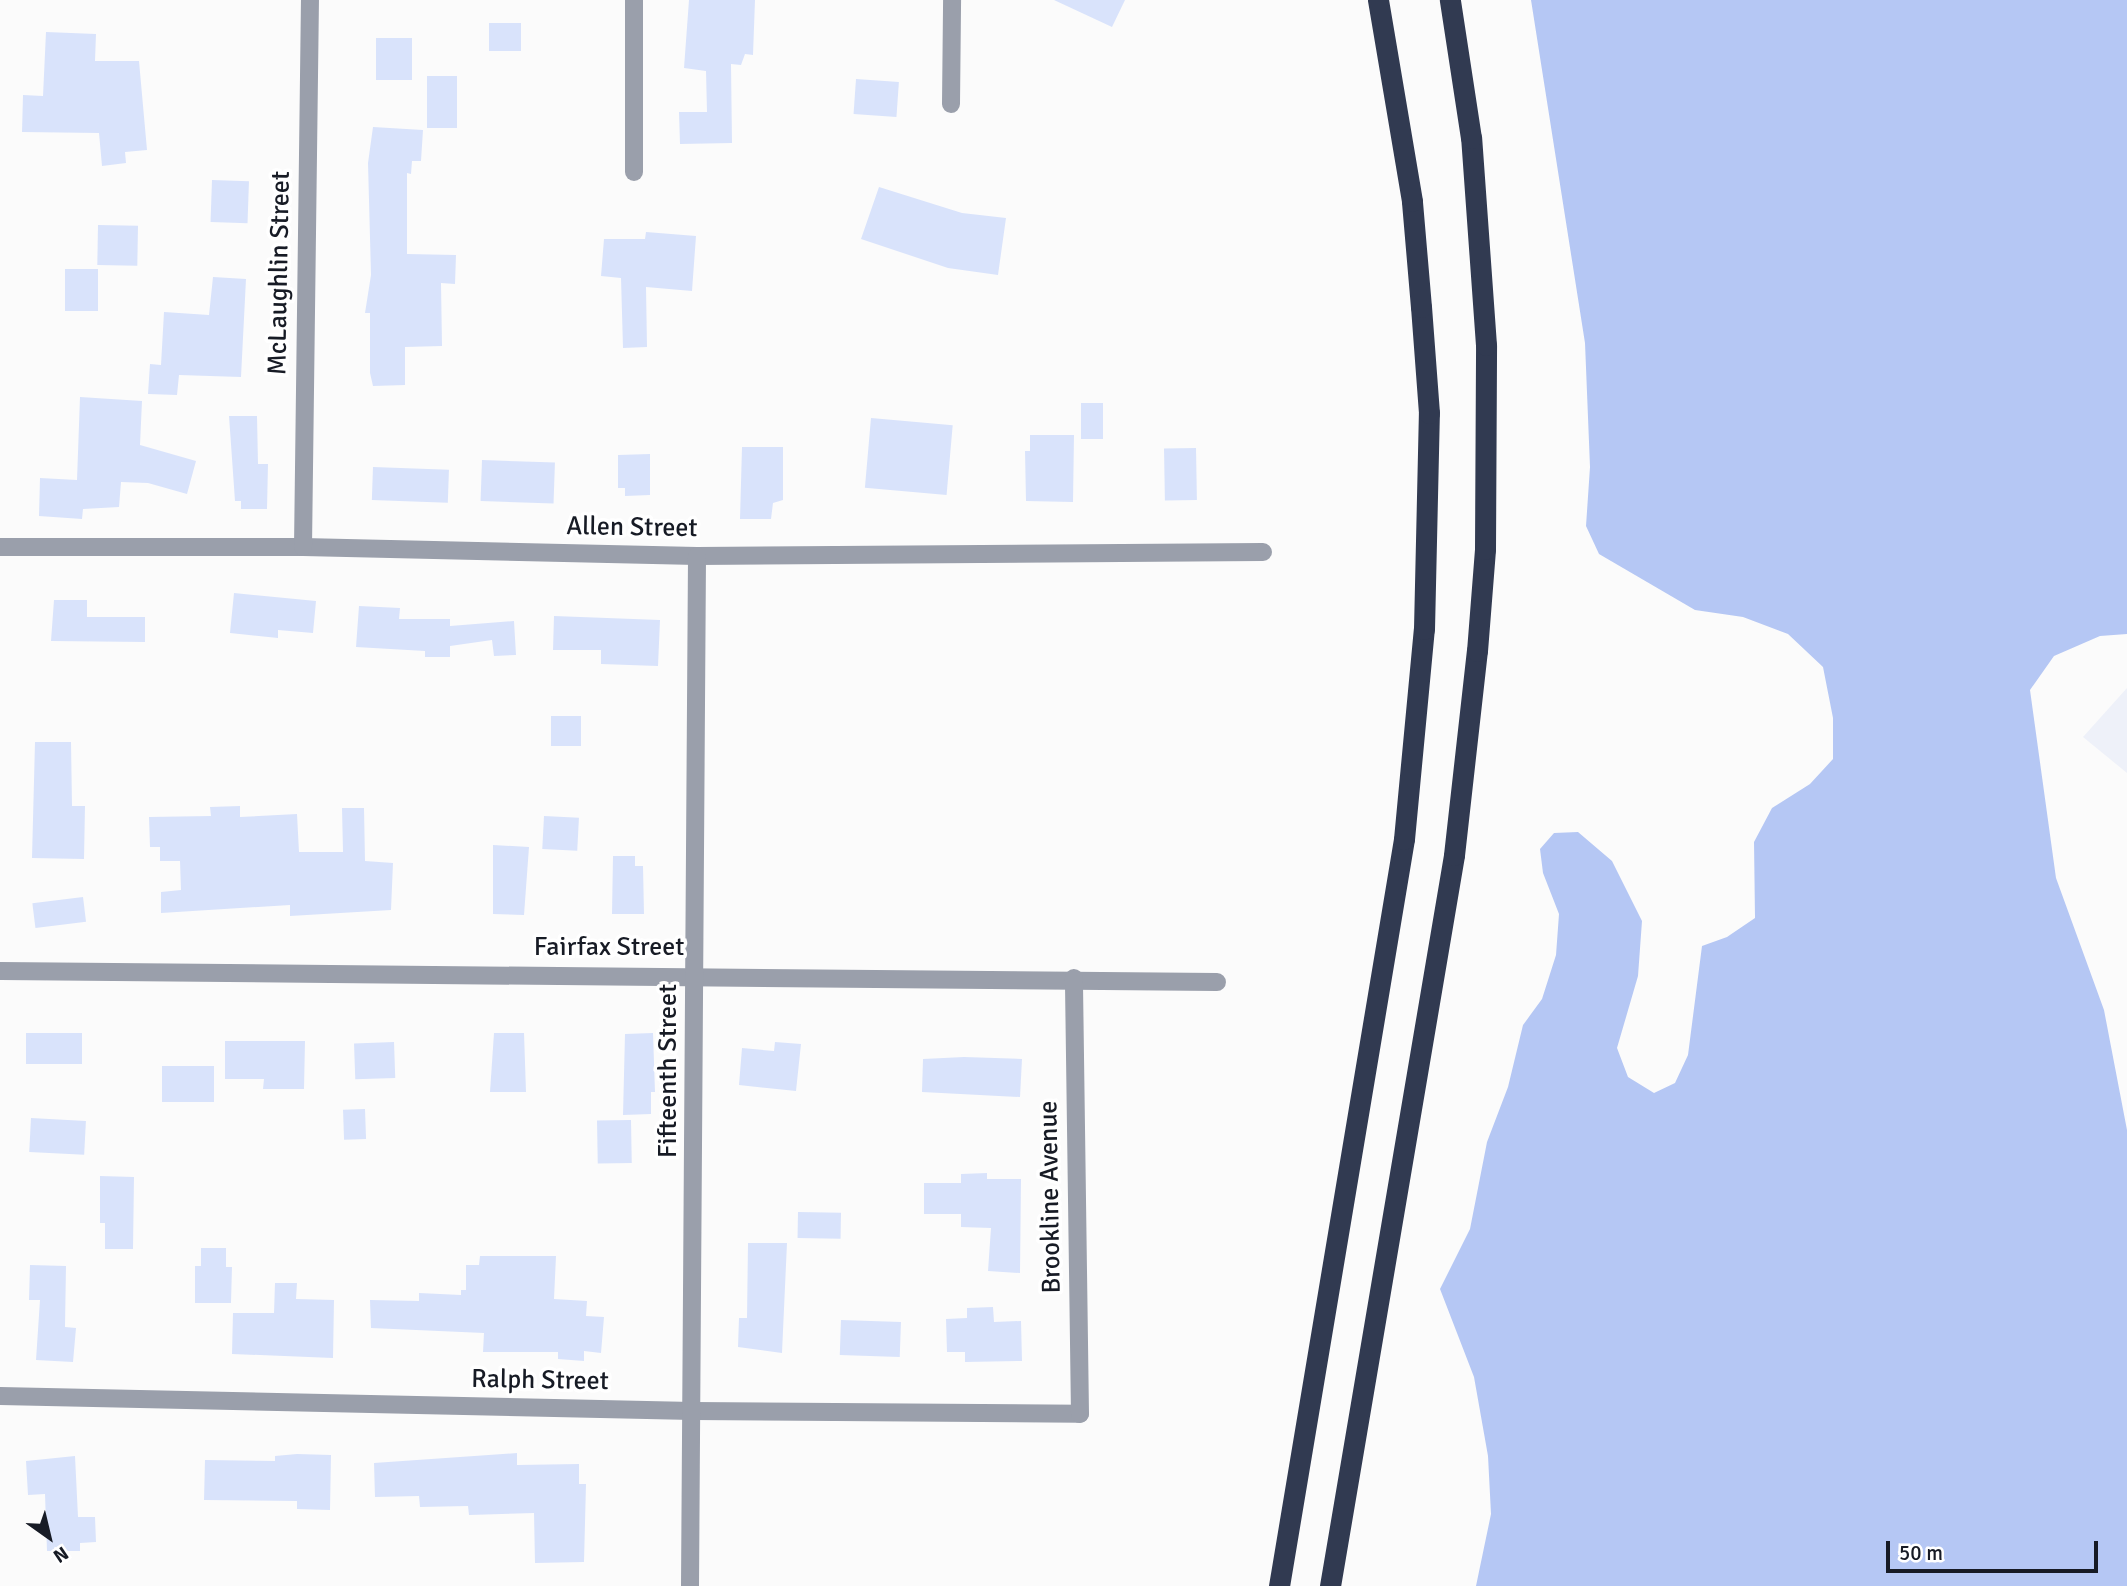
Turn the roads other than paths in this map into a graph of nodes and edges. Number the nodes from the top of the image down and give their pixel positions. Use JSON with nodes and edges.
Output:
{"nodes":[{"id":1,"x":310,"y":0,"type":"edge"},
{"id":2,"x":634,"y":0,"type":"edge"},
{"id":3,"x":952,"y":0,"type":"edge"},
{"id":4,"x":1378,"y":0,"type":"edge"},
{"id":5,"x":1450,"y":0,"type":"edge"},
{"id":6,"x":951,"y":104,"type":"dead end"},
{"id":7,"x":634,"y":172,"type":"dead end"},
{"id":8,"x":0,"y":547,"type":"edge"},
{"id":9,"x":303,"y":547,"type":"junction"},
{"id":10,"x":1263,"y":552,"type":"dead end"},
{"id":11,"x":697,"y":556,"type":"junction"},
{"id":12,"x":0,"y":971,"type":"edge"},
{"id":13,"x":696,"y":975,"type":"junction"},
{"id":14,"x":1074,"y":978,"type":"junction"},
{"id":15,"x":1217,"y":982,"type":"dead end"},
{"id":16,"x":0,"y":1396,"type":"edge"},
{"id":17,"x":693,"y":1411,"type":"junction"},
{"id":18,"x":1080,"y":1414,"type":"joint"},
{"id":19,"x":691,"y":1586,"type":"edge"},
{"id":20,"x":1279,"y":1586,"type":"edge"},
{"id":21,"x":1330,"y":1586,"type":"edge"}],
"edges":[{"from":1,"to":9,"type":"street","name":"McLaughlin Street"},
{"from":2,"to":7,"type":"street"},
{"from":3,"to":6,"type":"street"},
{"from":4,"to":20,"type":"highway"},
{"from":5,"to":21,"type":"highway"},
{"from":8,"to":9,"type":"street","name":"Allen Street"},
{"from":9,"to":11,"type":"street","name":"Allen Street"},
{"from":10,"to":11,"type":"street","name":"Allen Street"},
{"from":11,"to":13,"type":"street","name":"Fifteenth Street"},
{"from":12,"to":13,"type":"street","name":"Fairfax Street"},
{"from":13,"to":14,"type":"street","name":"Fairfax Street"},
{"from":13,"to":17,"type":"street","name":"Fifteenth Street"},
{"from":14,"to":15,"type":"street","name":"Fairfax Street"},
{"from":14,"to":18,"type":"street","name":"Brookline Avenue"},
{"from":16,"to":17,"type":"street","name":"Ralph Street"},
{"from":17,"to":18,"type":"street","name":"Ralph Street"},
{"from":17,"to":19,"type":"street","name":"Fifteenth Street"}]}
